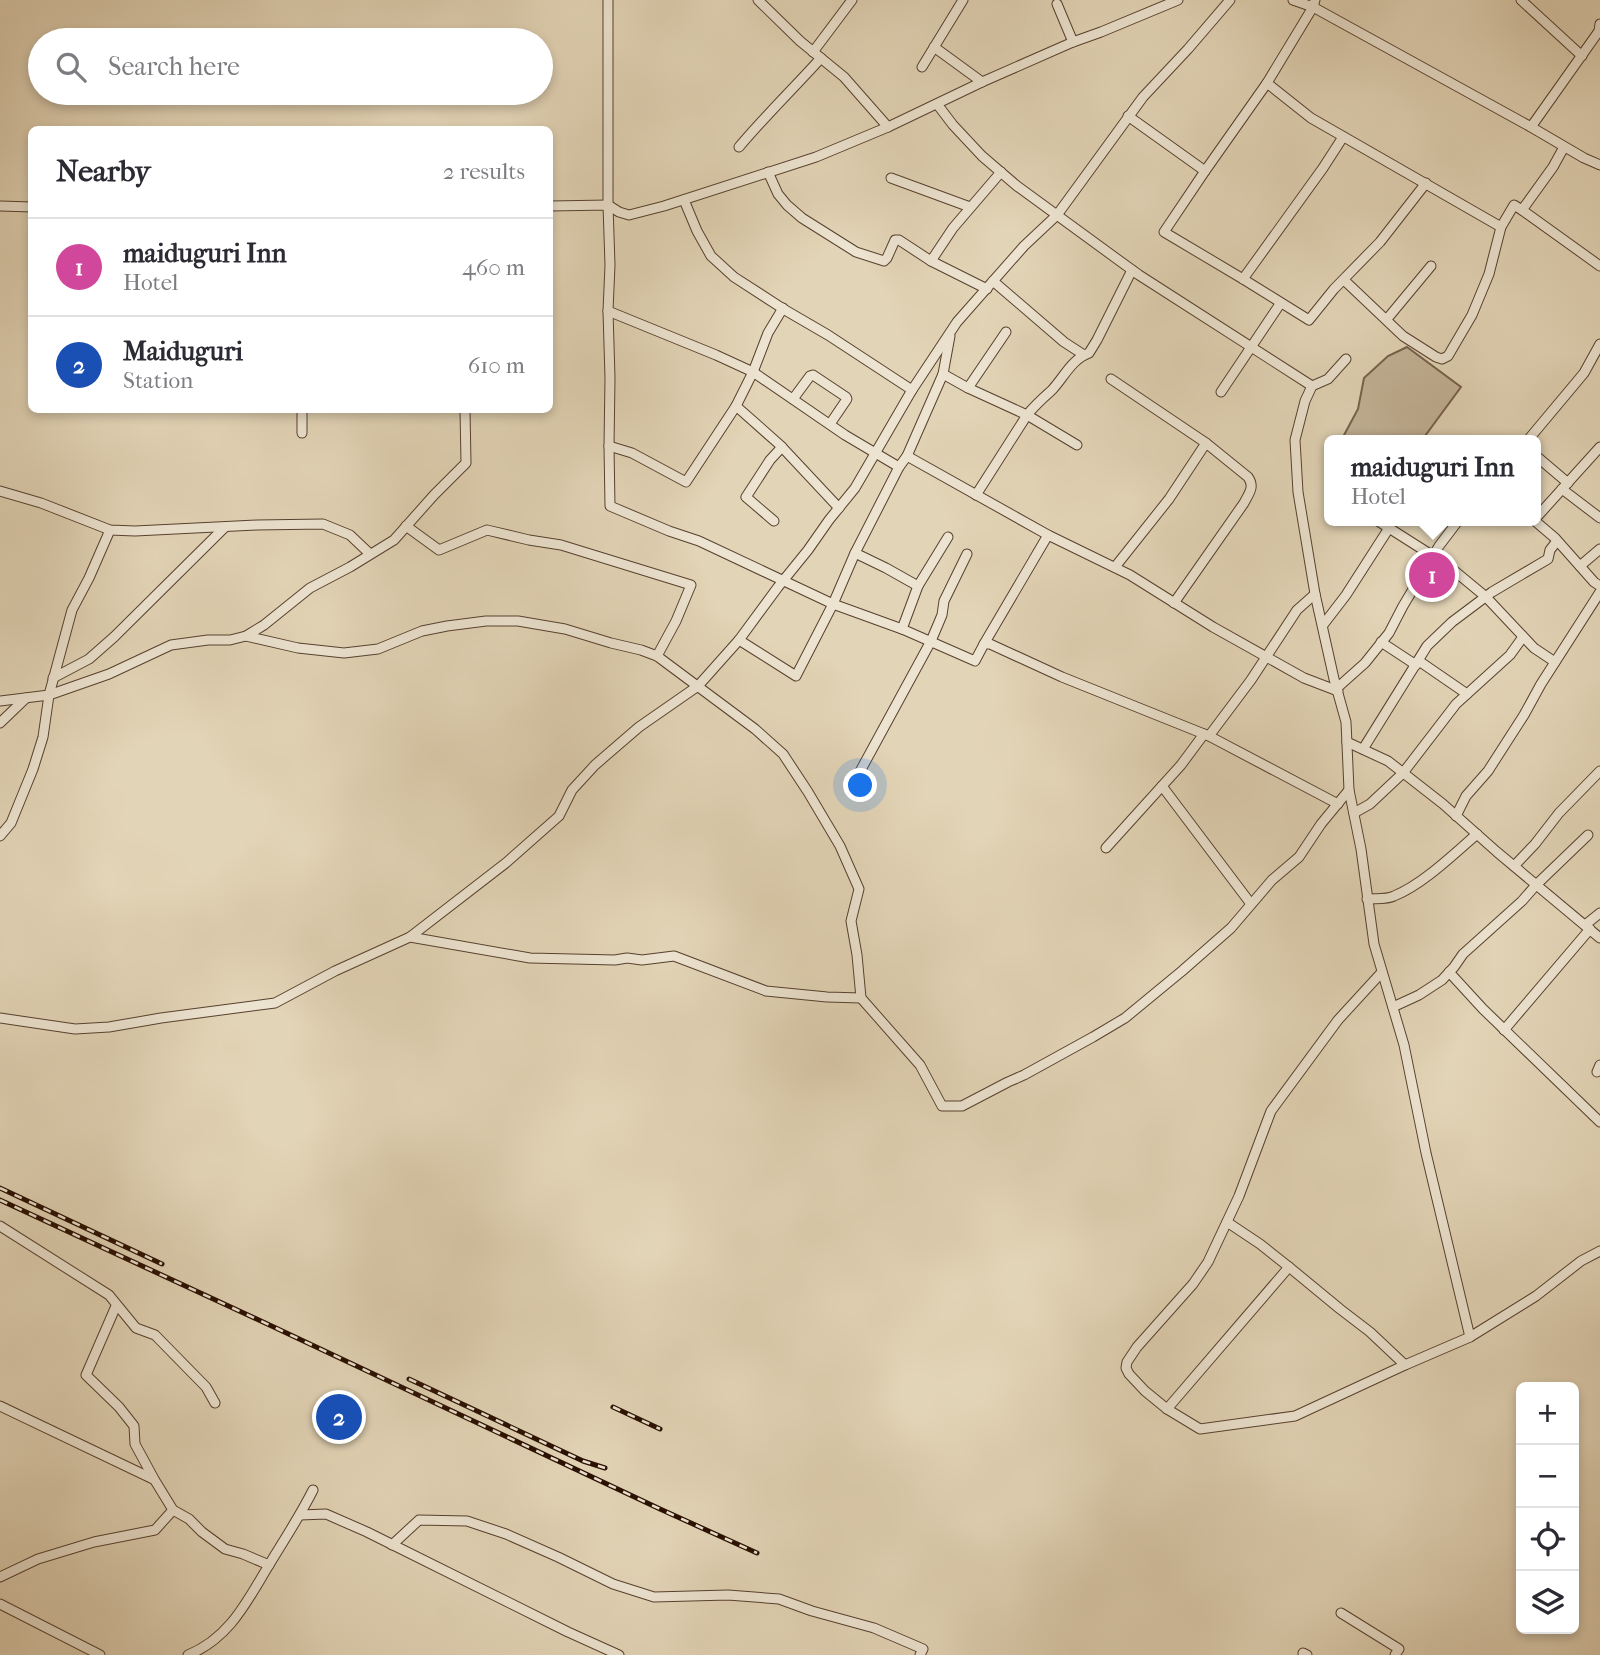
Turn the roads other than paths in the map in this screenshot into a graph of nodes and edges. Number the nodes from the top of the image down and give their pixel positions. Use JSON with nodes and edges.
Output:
{"nodes":[{"id":1,"x":608,"y":0,"type":"edge"},
{"id":2,"x":758,"y":0,"type":"edge"},
{"id":3,"x":852,"y":0,"type":"edge"},
{"id":4,"x":963,"y":0,"type":"edge"},
{"id":5,"x":1178,"y":0,"type":"edge"},
{"id":6,"x":1230,"y":0,"type":"edge"},
{"id":7,"x":1293,"y":0,"type":"edge"},
{"id":8,"x":1521,"y":0,"type":"edge"},
{"id":9,"x":1314,"y":3,"type":"edge"},
{"id":10,"x":1058,"y":4,"type":"dead end"},
{"id":11,"x":1600,"y":24,"type":"edge"},
{"id":12,"x":1073,"y":42,"type":"junction"},
{"id":13,"x":934,"y":47,"type":"junction"},
{"id":14,"x":817,"y":55,"type":"junction"},
{"id":15,"x":1582,"y":56,"type":"junction"},
{"id":16,"x":922,"y":67,"type":"dead end"},
{"id":17,"x":982,"y":82,"type":"junction"},
{"id":18,"x":1268,"y":83,"type":"junction"},
{"id":19,"x":937,"y":104,"type":"junction"},
{"id":20,"x":1128,"y":116,"type":"junction"},
{"id":21,"x":888,"y":127,"type":"junction"},
{"id":22,"x":1531,"y":127,"type":"junction"},
{"id":23,"x":1343,"y":137,"type":"junction"},
{"id":24,"x":739,"y":147,"type":"dead end"},
{"id":25,"x":1564,"y":147,"type":"junction"},
{"id":26,"x":1600,"y":165,"type":"edge"},
{"id":27,"x":1205,"y":171,"type":"junction"},
{"id":28,"x":768,"y":172,"type":"junction"},
{"id":29,"x":1001,"y":172,"type":"junction"},
{"id":30,"x":891,"y":178,"type":"dead end"},
{"id":31,"x":1426,"y":183,"type":"junction"},
{"id":32,"x":684,"y":200,"type":"junction"},
{"id":33,"x":608,"y":205,"type":"junction"},
{"id":34,"x":0,"y":206,"type":"edge"},
{"id":35,"x":553,"y":206,"type":"edge"},
{"id":36,"x":28,"y":207,"type":"edge"},
{"id":37,"x":970,"y":207,"type":"junction"},
{"id":38,"x":1522,"y":210,"type":"junction"},
{"id":39,"x":1057,"y":215,"type":"junction"},
{"id":40,"x":1501,"y":227,"type":"junction"},
{"id":41,"x":931,"y":261,"type":"junction"},
{"id":42,"x":1430,"y":266,"type":"dead end"},
{"id":43,"x":1600,"y":266,"type":"edge"},
{"id":44,"x":1132,"y":270,"type":"junction"},
{"id":45,"x":1243,"y":279,"type":"junction"},
{"id":46,"x":1344,"y":280,"type":"junction"},
{"id":47,"x":990,"y":285,"type":"junction"},
{"id":48,"x":1280,"y":304,"type":"junction"},
{"id":49,"x":783,"y":308,"type":"junction"},
{"id":50,"x":608,"y":311,"type":"junction"},
{"id":51,"x":1387,"y":319,"type":"junction"},
{"id":52,"x":951,"y":331,"type":"junction"},
{"id":53,"x":1006,"y":332,"type":"dead end"},
{"id":54,"x":1600,"y":344,"type":"edge"},
{"id":55,"x":1251,"y":348,"type":"junction"},
{"id":56,"x":1084,"y":355,"type":"junction"},
{"id":57,"x":1346,"y":359,"type":"dead end"},
{"id":58,"x":753,"y":372,"type":"junction"},
{"id":59,"x":943,"y":374,"type":"junction"},
{"id":60,"x":1111,"y":379,"type":"dead end"},
{"id":61,"x":1312,"y":386,"type":"junction"},
{"id":62,"x":968,"y":388,"type":"junction"},
{"id":63,"x":912,"y":390,"type":"junction"},
{"id":64,"x":1221,"y":392,"type":"dead end"},
{"id":65,"x":793,"y":399,"type":"junction"},
{"id":66,"x":736,"y":406,"type":"junction"},
{"id":67,"x":302,"y":413,"type":"edge"},
{"id":68,"x":465,"y":413,"type":"edge"},
{"id":69,"x":1027,"y":415,"type":"junction"},
{"id":70,"x":830,"y":424,"type":"junction"},
{"id":71,"x":302,"y":433,"type":"dead end"},
{"id":72,"x":1532,"y":435,"type":"edge"},
{"id":73,"x":1206,"y":443,"type":"junction"},
{"id":74,"x":1077,"y":445,"type":"dead end"},
{"id":75,"x":609,"y":446,"type":"junction"},
{"id":76,"x":782,"y":447,"type":"junction"},
{"id":77,"x":1600,"y":447,"type":"edge"},
{"id":78,"x":876,"y":455,"type":"junction"},
{"id":79,"x":907,"y":456,"type":"junction"},
{"id":80,"x":1541,"y":461,"type":"edge"},
{"id":81,"x":899,"y":467,"type":"junction"},
{"id":82,"x":1565,"y":486,"type":"junction"},
{"id":83,"x":0,"y":491,"type":"edge"},
{"id":84,"x":976,"y":495,"type":"junction"},
{"id":85,"x":839,"y":508,"type":"junction"},
{"id":86,"x":1541,"y":513,"type":"edge"},
{"id":87,"x":1600,"y":518,"type":"edge"},
{"id":88,"x":774,"y":521,"type":"dead end"},
{"id":89,"x":406,"y":526,"type":"junction"},
{"id":90,"x":1386,"y":526,"type":"edge"},
{"id":91,"x":1454,"y":526,"type":"edge"},
{"id":92,"x":1541,"y":526,"type":"edge"},
{"id":93,"x":225,"y":527,"type":"junction"},
{"id":94,"x":1389,"y":528,"type":"junction"},
{"id":95,"x":110,"y":530,"type":"junction"},
{"id":96,"x":1048,"y":535,"type":"junction"},
{"id":97,"x":948,"y":537,"type":"dead end"},
{"id":98,"x":1557,"y":541,"type":"junction"},
{"id":99,"x":1600,"y":550,"type":"edge"},
{"id":100,"x":855,"y":553,"type":"junction"},
{"id":101,"x":370,"y":554,"type":"junction"},
{"id":102,"x":967,"y":554,"type":"dead end"},
{"id":103,"x":1434,"y":555,"type":"junction"},
{"id":104,"x":1580,"y":566,"type":"junction"},
{"id":105,"x":1115,"y":567,"type":"junction"},
{"id":106,"x":785,"y":580,"type":"junction"},
{"id":107,"x":918,"y":586,"type":"junction"},
{"id":108,"x":1600,"y":586,"type":"edge"},
{"id":109,"x":1600,"y":592,"type":"edge"},
{"id":110,"x":1315,"y":594,"type":"junction"},
{"id":111,"x":1486,"y":597,"type":"junction"},
{"id":112,"x":1174,"y":603,"type":"junction"},
{"id":113,"x":833,"y":604,"type":"junction"},
{"id":114,"x":1323,"y":625,"type":"junction"},
{"id":115,"x":902,"y":629,"type":"junction"},
{"id":116,"x":246,"y":636,"type":"junction"},
{"id":117,"x":1523,"y":637,"type":"junction"},
{"id":118,"x":739,"y":640,"type":"junction"},
{"id":119,"x":931,"y":641,"type":"junction"},
{"id":120,"x":1381,"y":642,"type":"junction"},
{"id":121,"x":984,"y":644,"type":"junction"},
{"id":122,"x":657,"y":656,"type":"junction"},
{"id":123,"x":1265,"y":656,"type":"junction"},
{"id":124,"x":1555,"y":662,"type":"junction"},
{"id":125,"x":1418,"y":663,"type":"junction"},
{"id":126,"x":53,"y":678,"type":"junction"},
{"id":127,"x":698,"y":686,"type":"junction"},
{"id":128,"x":1337,"y":689,"type":"junction"},
{"id":129,"x":1467,"y":694,"type":"junction"},
{"id":130,"x":49,"y":695,"type":"junction"},
{"id":131,"x":26,"y":698,"type":"junction"},
{"id":132,"x":0,"y":701,"type":"edge"},
{"id":133,"x":0,"y":723,"type":"edge"},
{"id":134,"x":1207,"y":735,"type":"junction"},
{"id":135,"x":1347,"y":742,"type":"junction"},
{"id":136,"x":1363,"y":749,"type":"junction"},
{"id":137,"x":1600,"y":771,"type":"edge"},
{"id":138,"x":1403,"y":773,"type":"junction"},
{"id":139,"x":857,"y":776,"type":"dead end"},
{"id":140,"x":1162,"y":786,"type":"junction"},
{"id":141,"x":1349,"y":790,"type":"junction"},
{"id":142,"x":1338,"y":804,"type":"junction"},
{"id":143,"x":1354,"y":813,"type":"junction"},
{"id":144,"x":1456,"y":816,"type":"junction"},
{"id":145,"x":1477,"y":834,"type":"junction"},
{"id":146,"x":1588,"y":835,"type":"dead end"},
{"id":147,"x":0,"y":836,"type":"edge"},
{"id":148,"x":1106,"y":848,"type":"dead end"},
{"id":149,"x":1514,"y":866,"type":"junction"},
{"id":150,"x":1536,"y":885,"type":"junction"},
{"id":151,"x":1367,"y":899,"type":"junction"},
{"id":152,"x":1251,"y":904,"type":"junction"},
{"id":153,"x":1600,"y":913,"type":"edge"},
{"id":154,"x":1587,"y":927,"type":"junction"},
{"id":155,"x":410,"y":937,"type":"junction"},
{"id":156,"x":1600,"y":938,"type":"edge"},
{"id":157,"x":1382,"y":972,"type":"junction"},
{"id":158,"x":1449,"y":972,"type":"junction"},
{"id":159,"x":861,"y":998,"type":"junction"},
{"id":160,"x":1393,"y":1007,"type":"junction"},
{"id":161,"x":0,"y":1018,"type":"edge"},
{"id":162,"x":1504,"y":1030,"type":"junction"},
{"id":163,"x":1600,"y":1122,"type":"edge"},
{"id":164,"x":1227,"y":1222,"type":"junction"},
{"id":165,"x":0,"y":1226,"type":"edge"},
{"id":166,"x":1600,"y":1251,"type":"edge"},
{"id":167,"x":1289,"y":1267,"type":"junction"},
{"id":168,"x":116,"y":1306,"type":"junction"},
{"id":169,"x":1470,"y":1337,"type":"junction"},
{"id":170,"x":1405,"y":1365,"type":"junction"},
{"id":171,"x":215,"y":1403,"type":"dead end"},
{"id":172,"x":0,"y":1406,"type":"edge"},
{"id":173,"x":1167,"y":1409,"type":"junction"},
{"id":174,"x":154,"y":1479,"type":"junction"},
{"id":175,"x":313,"y":1490,"type":"dead end"},
{"id":176,"x":173,"y":1510,"type":"junction"},
{"id":177,"x":300,"y":1516,"type":"junction"},
{"id":178,"x":391,"y":1545,"type":"junction"},
{"id":179,"x":269,"y":1565,"type":"junction"},
{"id":180,"x":0,"y":1577,"type":"edge"},
{"id":181,"x":0,"y":1604,"type":"edge"},
{"id":182,"x":1342,"y":1614,"type":"dead end"},
{"id":183,"x":198,"y":1654,"type":"edge"},
{"id":184,"x":100,"y":1655,"type":"edge"},
{"id":185,"x":188,"y":1655,"type":"edge"},
{"id":186,"x":619,"y":1655,"type":"edge"},
{"id":187,"x":920,"y":1655,"type":"edge"},
{"id":188,"x":1395,"y":1655,"type":"edge"}],
"edges":[{"from":1,"to":33,"type":"street"},
{"from":2,"to":14,"type":"street"},
{"from":3,"to":14,"type":"street"},
{"from":4,"to":13,"type":"street"},
{"from":5,"to":12,"type":"street"},
{"from":6,"to":20,"type":"street"},
{"from":7,"to":9,"type":"street"},
{"from":8,"to":15,"type":"street"},
{"from":9,"to":18,"type":"street"},
{"from":9,"to":22,"type":"street"},
{"from":10,"to":12,"type":"street"},
{"from":11,"to":15,"type":"street"},
{"from":12,"to":17,"type":"street"},
{"from":13,"to":16,"type":"street"},
{"from":13,"to":17,"type":"street"},
{"from":14,"to":21,"type":"street"},
{"from":14,"to":24,"type":"street"},
{"from":15,"to":22,"type":"street"},
{"from":17,"to":19,"type":"street"},
{"from":18,"to":23,"type":"street"},
{"from":18,"to":27,"type":"street"},
{"from":19,"to":21,"type":"street"},
{"from":19,"to":29,"type":"street"},
{"from":20,"to":27,"type":"street"},
{"from":20,"to":39,"type":"street"},
{"from":21,"to":28,"type":"street"},
{"from":22,"to":25,"type":"street"},
{"from":23,"to":31,"type":"street"},
{"from":23,"to":45,"type":"street"},
{"from":25,"to":26,"type":"street"},
{"from":25,"to":38,"type":"street"},
{"from":27,"to":45,"type":"street"},
{"from":28,"to":32,"type":"street"},
{"from":28,"to":41,"type":"street"},
{"from":29,"to":37,"type":"street"},
{"from":29,"to":39,"type":"street"},
{"from":30,"to":37,"type":"street"},
{"from":31,"to":40,"type":"street"},
{"from":31,"to":46,"type":"street"},
{"from":32,"to":33,"type":"street"},
{"from":32,"to":49,"type":"street"},
{"from":33,"to":35,"type":"street"},
{"from":33,"to":50,"type":"street"},
{"from":34,"to":36,"type":"street"},
{"from":37,"to":41,"type":"street"},
{"from":38,"to":40,"type":"street"},
{"from":38,"to":43,"type":"street"},
{"from":39,"to":44,"type":"street"},
{"from":39,"to":47,"type":"street"},
{"from":40,"to":51,"type":"street"},
{"from":41,"to":47,"type":"street"},
{"from":42,"to":51,"type":"street"},
{"from":44,"to":55,"type":"street"},
{"from":44,"to":56,"type":"street"},
{"from":45,"to":48,"type":"street"},
{"from":46,"to":48,"type":"street"},
{"from":46,"to":51,"type":"street"},
{"from":47,"to":52,"type":"street"},
{"from":47,"to":56,"type":"street"},
{"from":48,"to":55,"type":"street"},
{"from":49,"to":58,"type":"street"},
{"from":49,"to":63,"type":"street"},
{"from":50,"to":58,"type":"street"},
{"from":50,"to":75,"type":"street"},
{"from":52,"to":59,"type":"street"},
{"from":52,"to":63,"type":"street"},
{"from":53,"to":62,"type":"street"},
{"from":54,"to":72,"type":"street"},
{"from":55,"to":61,"type":"street"},
{"from":55,"to":64,"type":"street"},
{"from":56,"to":69,"type":"street"},
{"from":57,"to":61,"type":"street"},
{"from":58,"to":65,"type":"street"},
{"from":58,"to":66,"type":"street"},
{"from":59,"to":62,"type":"street"},
{"from":59,"to":79,"type":"street"},
{"from":60,"to":73,"type":"street"},
{"from":61,"to":110,"type":"street"},
{"from":62,"to":69,"type":"street"},
{"from":63,"to":78,"type":"street"},
{"from":65,"to":70,"type":"street"},
{"from":65,"to":70,"type":"street"},
{"from":66,"to":75,"type":"street"},
{"from":66,"to":76,"type":"street"},
{"from":67,"to":71,"type":"street"},
{"from":68,"to":89,"type":"street"},
{"from":69,"to":74,"type":"street"},
{"from":69,"to":84,"type":"street"},
{"from":70,"to":78,"type":"street"},
{"from":73,"to":105,"type":"street"},
{"from":73,"to":112,"type":"street"},
{"from":75,"to":106,"type":"street"},
{"from":76,"to":85,"type":"street"},
{"from":76,"to":88,"type":"street"},
{"from":77,"to":82,"type":"street"},
{"from":78,"to":81,"type":"street"},
{"from":78,"to":85,"type":"street"},
{"from":79,"to":81,"type":"street"},
{"from":79,"to":84,"type":"street"},
{"from":80,"to":82,"type":"street"},
{"from":81,"to":100,"type":"street"},
{"from":82,"to":86,"type":"street"},
{"from":82,"to":87,"type":"street"},
{"from":83,"to":95,"type":"street"},
{"from":84,"to":96,"type":"street"},
{"from":85,"to":106,"type":"street"},
{"from":89,"to":101,"type":"street"},
{"from":89,"to":122,"type":"street"},
{"from":90,"to":94,"type":"street"},
{"from":91,"to":103,"type":"street"},
{"from":92,"to":98,"type":"street"},
{"from":93,"to":95,"type":"street"},
{"from":93,"to":101,"type":"street"},
{"from":93,"to":126,"type":"street"},
{"from":94,"to":103,"type":"street"},
{"from":94,"to":114,"type":"street"},
{"from":95,"to":126,"type":"street"},
{"from":96,"to":105,"type":"street"},
{"from":96,"to":121,"type":"street"},
{"from":97,"to":107,"type":"street"},
{"from":98,"to":104,"type":"street"},
{"from":98,"to":111,"type":"street"},
{"from":99,"to":104,"type":"street"},
{"from":100,"to":107,"type":"street"},
{"from":100,"to":113,"type":"street"},
{"from":101,"to":116,"type":"street"},
{"from":102,"to":119,"type":"street"},
{"from":103,"to":111,"type":"street"},
{"from":103,"to":120,"type":"street"},
{"from":104,"to":108,"type":"street"},
{"from":105,"to":112,"type":"street"},
{"from":106,"to":113,"type":"street"},
{"from":106,"to":118,"type":"street"},
{"from":107,"to":115,"type":"street"},
{"from":109,"to":124,"type":"street"},
{"from":110,"to":114,"type":"street"},
{"from":110,"to":123,"type":"street"},
{"from":111,"to":117,"type":"street"},
{"from":111,"to":125,"type":"street"},
{"from":112,"to":123,"type":"street"},
{"from":113,"to":115,"type":"street"},
{"from":113,"to":118,"type":"street"},
{"from":114,"to":128,"type":"street"},
{"from":115,"to":119,"type":"street"},
{"from":116,"to":122,"type":"street"},
{"from":116,"to":130,"type":"street"},
{"from":117,"to":124,"type":"street"},
{"from":117,"to":129,"type":"street"},
{"from":118,"to":127,"type":"street"},
{"from":119,"to":121,"type":"street"},
{"from":119,"to":139,"type":"street"},
{"from":120,"to":125,"type":"street"},
{"from":120,"to":128,"type":"street"},
{"from":121,"to":134,"type":"street"},
{"from":122,"to":127,"type":"street"},
{"from":123,"to":128,"type":"street"},
{"from":123,"to":134,"type":"street"},
{"from":124,"to":144,"type":"street"},
{"from":125,"to":129,"type":"street"},
{"from":125,"to":136,"type":"street"},
{"from":126,"to":130,"type":"street"},
{"from":127,"to":155,"type":"street"},
{"from":127,"to":159,"type":"street"},
{"from":128,"to":135,"type":"street"},
{"from":129,"to":138,"type":"street"},
{"from":130,"to":131,"type":"street"},
{"from":130,"to":147,"type":"street"},
{"from":131,"to":132,"type":"street"},
{"from":131,"to":133,"type":"street"},
{"from":134,"to":140,"type":"street"},
{"from":134,"to":142,"type":"street"},
{"from":135,"to":136,"type":"street"},
{"from":135,"to":141,"type":"street"},
{"from":136,"to":138,"type":"street"},
{"from":137,"to":149,"type":"street"},
{"from":138,"to":143,"type":"street"},
{"from":138,"to":144,"type":"street"},
{"from":140,"to":148,"type":"street"},
{"from":140,"to":152,"type":"street"},
{"from":141,"to":142,"type":"street"},
{"from":141,"to":143,"type":"street"},
{"from":142,"to":152,"type":"street"},
{"from":143,"to":151,"type":"street"},
{"from":144,"to":145,"type":"street"},
{"from":145,"to":149,"type":"street"},
{"from":145,"to":151,"type":"street"},
{"from":146,"to":150,"type":"street"},
{"from":149,"to":150,"type":"street"},
{"from":150,"to":154,"type":"street"},
{"from":150,"to":158,"type":"street"},
{"from":151,"to":157,"type":"street"},
{"from":152,"to":159,"type":"street"},
{"from":153,"to":154,"type":"street"},
{"from":154,"to":156,"type":"street"},
{"from":154,"to":162,"type":"street"},
{"from":155,"to":159,"type":"street"},
{"from":155,"to":161,"type":"street"},
{"from":157,"to":160,"type":"street"},
{"from":157,"to":164,"type":"street"},
{"from":158,"to":160,"type":"street"},
{"from":158,"to":162,"type":"street"},
{"from":160,"to":169,"type":"street"},
{"from":162,"to":163,"type":"street"},
{"from":164,"to":167,"type":"street"},
{"from":164,"to":173,"type":"street"},
{"from":165,"to":168,"type":"street"},
{"from":166,"to":169,"type":"street"},
{"from":167,"to":170,"type":"street"},
{"from":167,"to":173,"type":"street"},
{"from":168,"to":171,"type":"street"},
{"from":168,"to":174,"type":"street"},
{"from":169,"to":170,"type":"street"},
{"from":170,"to":173,"type":"street"},
{"from":172,"to":174,"type":"street"},
{"from":174,"to":176,"type":"street"},
{"from":175,"to":177,"type":"street"},
{"from":176,"to":179,"type":"street"},
{"from":176,"to":180,"type":"street"},
{"from":177,"to":178,"type":"street"},
{"from":177,"to":179,"type":"street"},
{"from":178,"to":186,"type":"street"},
{"from":178,"to":187,"type":"street"},
{"from":179,"to":183,"type":"street"},
{"from":181,"to":184,"type":"street"},
{"from":182,"to":188,"type":"street"},
{"from":183,"to":185,"type":"street"}]}
